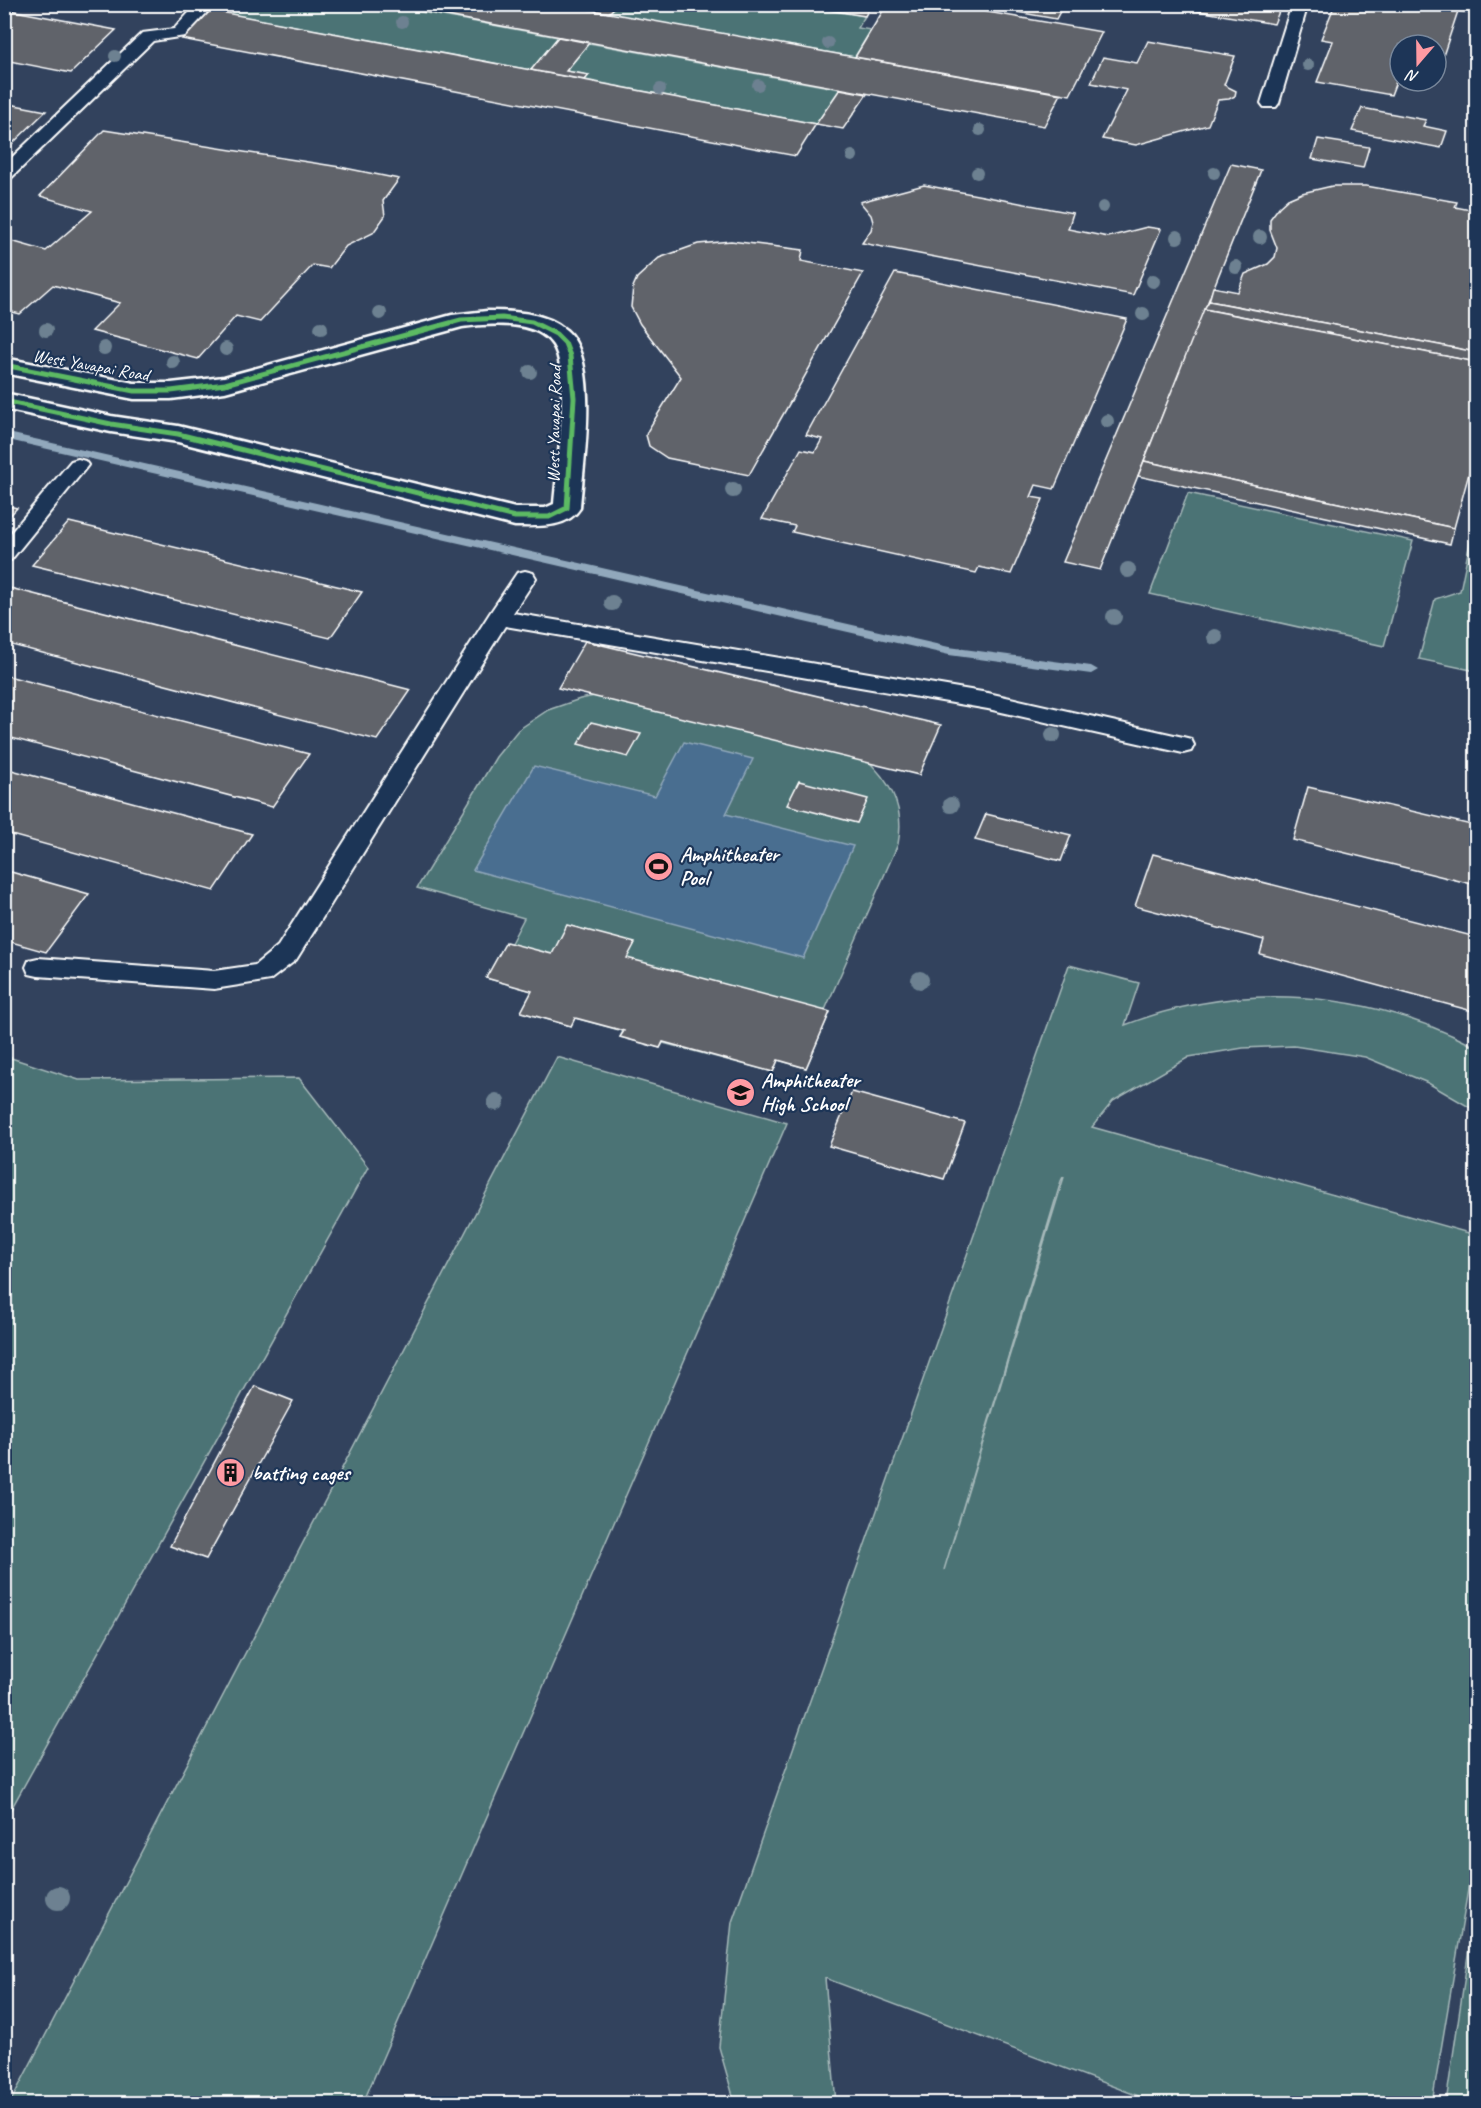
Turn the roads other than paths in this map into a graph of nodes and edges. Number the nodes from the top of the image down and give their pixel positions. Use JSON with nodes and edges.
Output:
{"nodes":[{"id":1,"x":207,"y":4,"type":"edge"},
{"id":2,"x":1300,"y":4,"type":"edge"},
{"id":3,"x":1270,"y":103,"type":"dead end"},
{"id":4,"x":4,"y":175,"type":"edge"},
{"id":5,"x":4,"y":365,"type":"edge"},
{"id":6,"x":4,"y":402,"type":"edge"},
{"id":7,"x":78,"y":465,"type":"dead end"},
{"id":8,"x":4,"y":555,"type":"edge"},
{"id":9,"x":525,"y":578,"type":"dead end"},
{"id":10,"x":498,"y":618,"type":"junction"},
{"id":11,"x":1183,"y":745,"type":"dead end"},
{"id":12,"x":38,"y":967,"type":"dead end"}],
"edges":[{"from":1,"to":4,"type":"lane"},
{"from":2,"to":3,"type":"lane"},
{"from":5,"to":6,"type":"street","name":"West Yavapai Road"},
{"from":7,"to":8,"type":"lane"},
{"from":9,"to":10,"type":"lane"},
{"from":10,"to":11,"type":"lane"},
{"from":10,"to":12,"type":"lane"}]}
